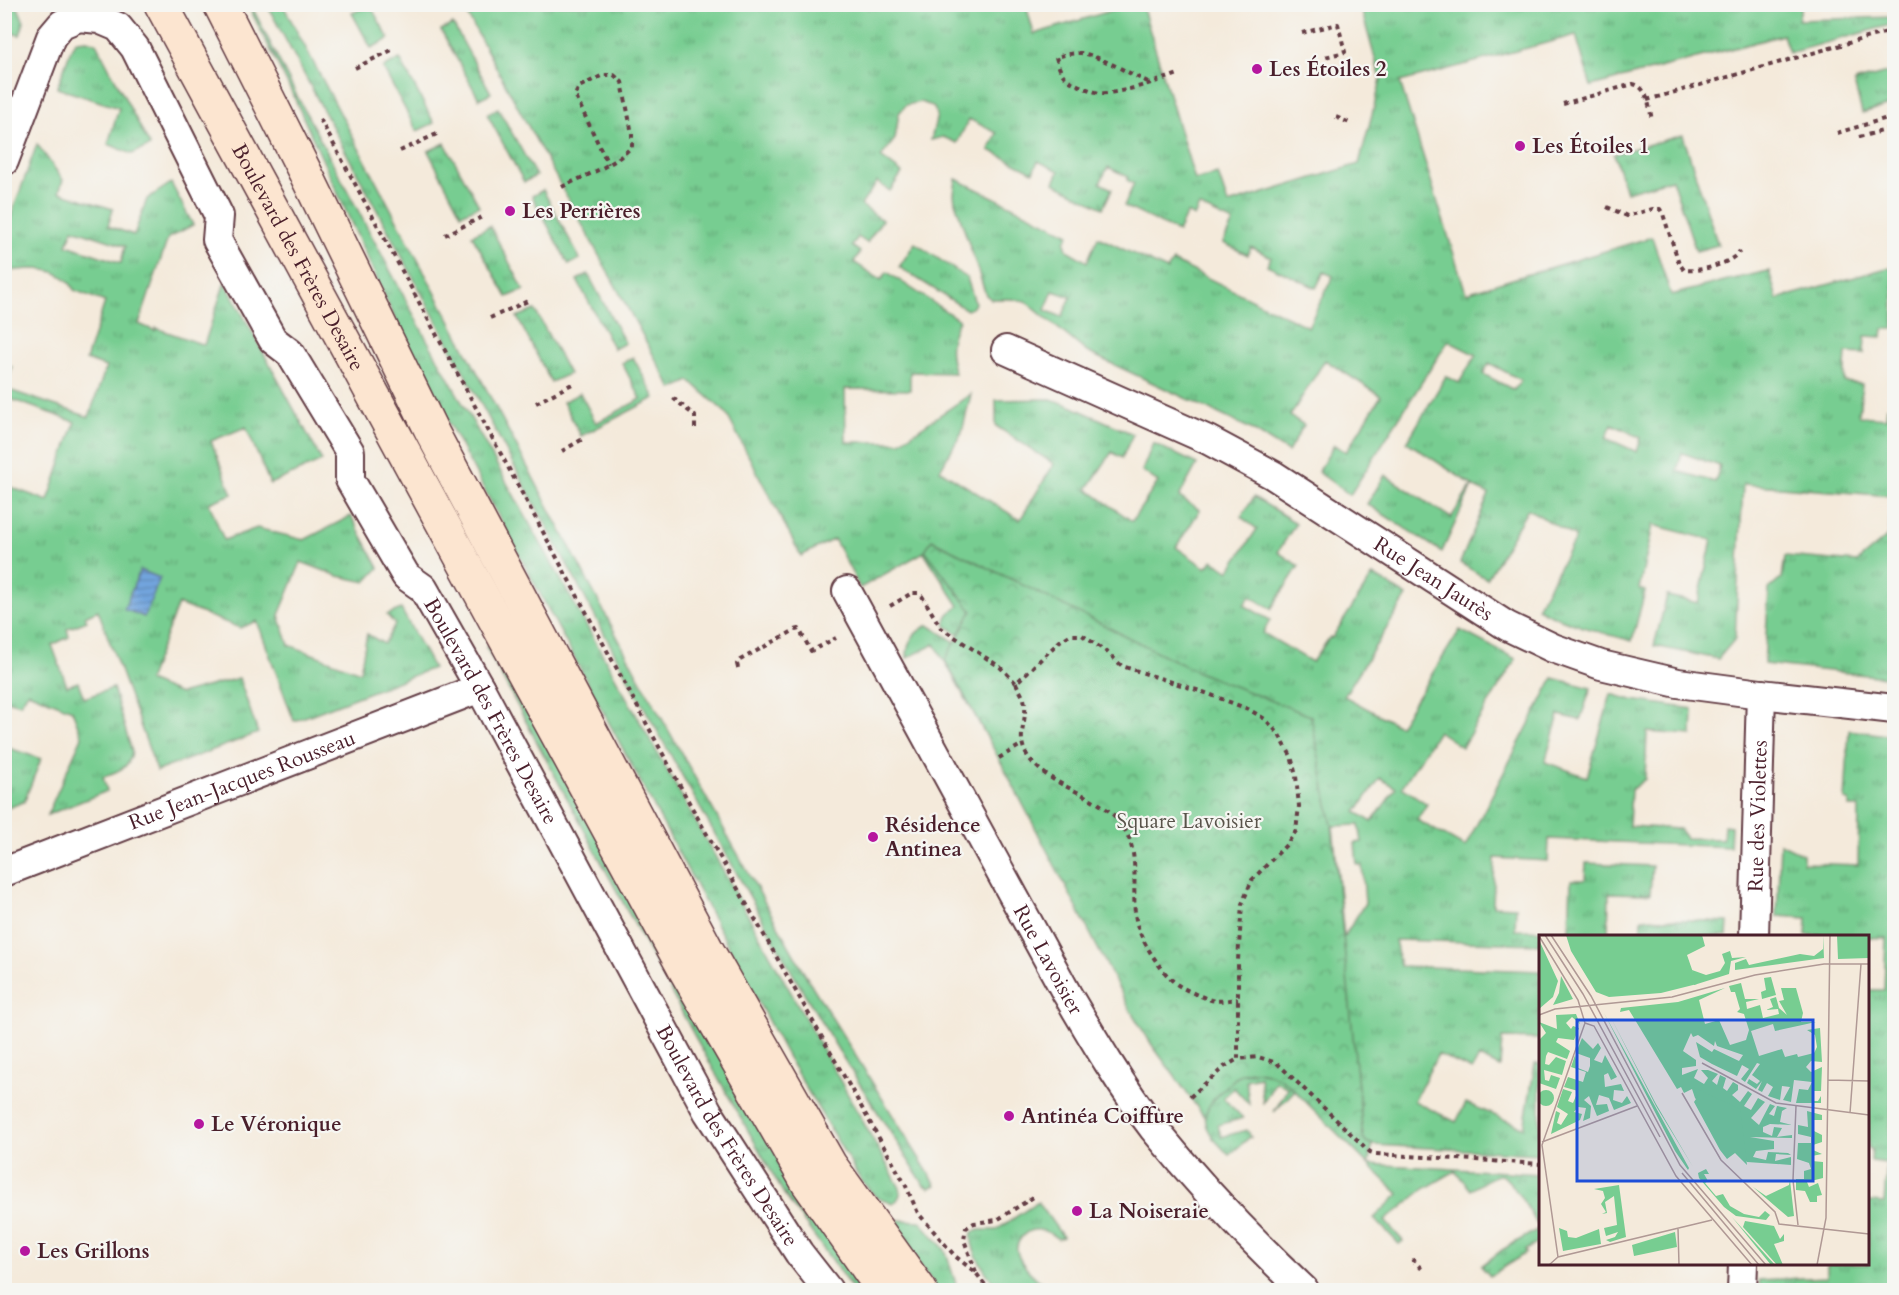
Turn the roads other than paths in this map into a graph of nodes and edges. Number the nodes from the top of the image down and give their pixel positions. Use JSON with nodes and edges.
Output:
{"nodes":[{"id":1,"x":161,"y":4,"type":"edge"},
{"id":2,"x":220,"y":4,"type":"edge"},
{"id":3,"x":57,"y":14,"type":"edge"},
{"id":4,"x":4,"y":161,"type":"edge"},
{"id":5,"x":1006,"y":350,"type":"dead end"},
{"id":6,"x":847,"y":591,"type":"dead end"},
{"id":7,"x":480,"y":688,"type":"junction"},
{"id":8,"x":1761,"y":694,"type":"junction"},
{"id":9,"x":1894,"y":709,"type":"edge"},
{"id":10,"x":4,"y":872,"type":"edge"},
{"id":11,"x":1754,"y":935,"type":"edge"},
{"id":12,"x":1743,"y":1265,"type":"edge"},
{"id":13,"x":828,"y":1290,"type":"edge"},
{"id":14,"x":883,"y":1290,"type":"edge"},
{"id":15,"x":920,"y":1290,"type":"edge"},
{"id":16,"x":1304,"y":1290,"type":"edge"},
{"id":17,"x":1742,"y":1290,"type":"edge"}],
"edges":[{"from":1,"to":14,"type":"main road","name":"Boulevard des Frères Desaire"},
{"from":2,"to":15,"type":"main road","name":"Boulevard des Frères Desaire"},
{"from":3,"to":4,"type":"street"},
{"from":3,"to":7,"type":"street","name":"Boulevard des Frères Desaire"},
{"from":5,"to":8,"type":"street","name":"Rue Jean Jaurès"},
{"from":6,"to":16,"type":"street","name":"Rue Lavoisier"},
{"from":7,"to":10,"type":"street","name":"Rue Jean-Jacques Rousseau"},
{"from":7,"to":13,"type":"street","name":"Boulevard des Frères Desaire"},
{"from":8,"to":9,"type":"street","name":"Rue Jean Jaurès"},
{"from":8,"to":11,"type":"street","name":"Rue des Violettes"},
{"from":12,"to":17,"type":"street"}]}
